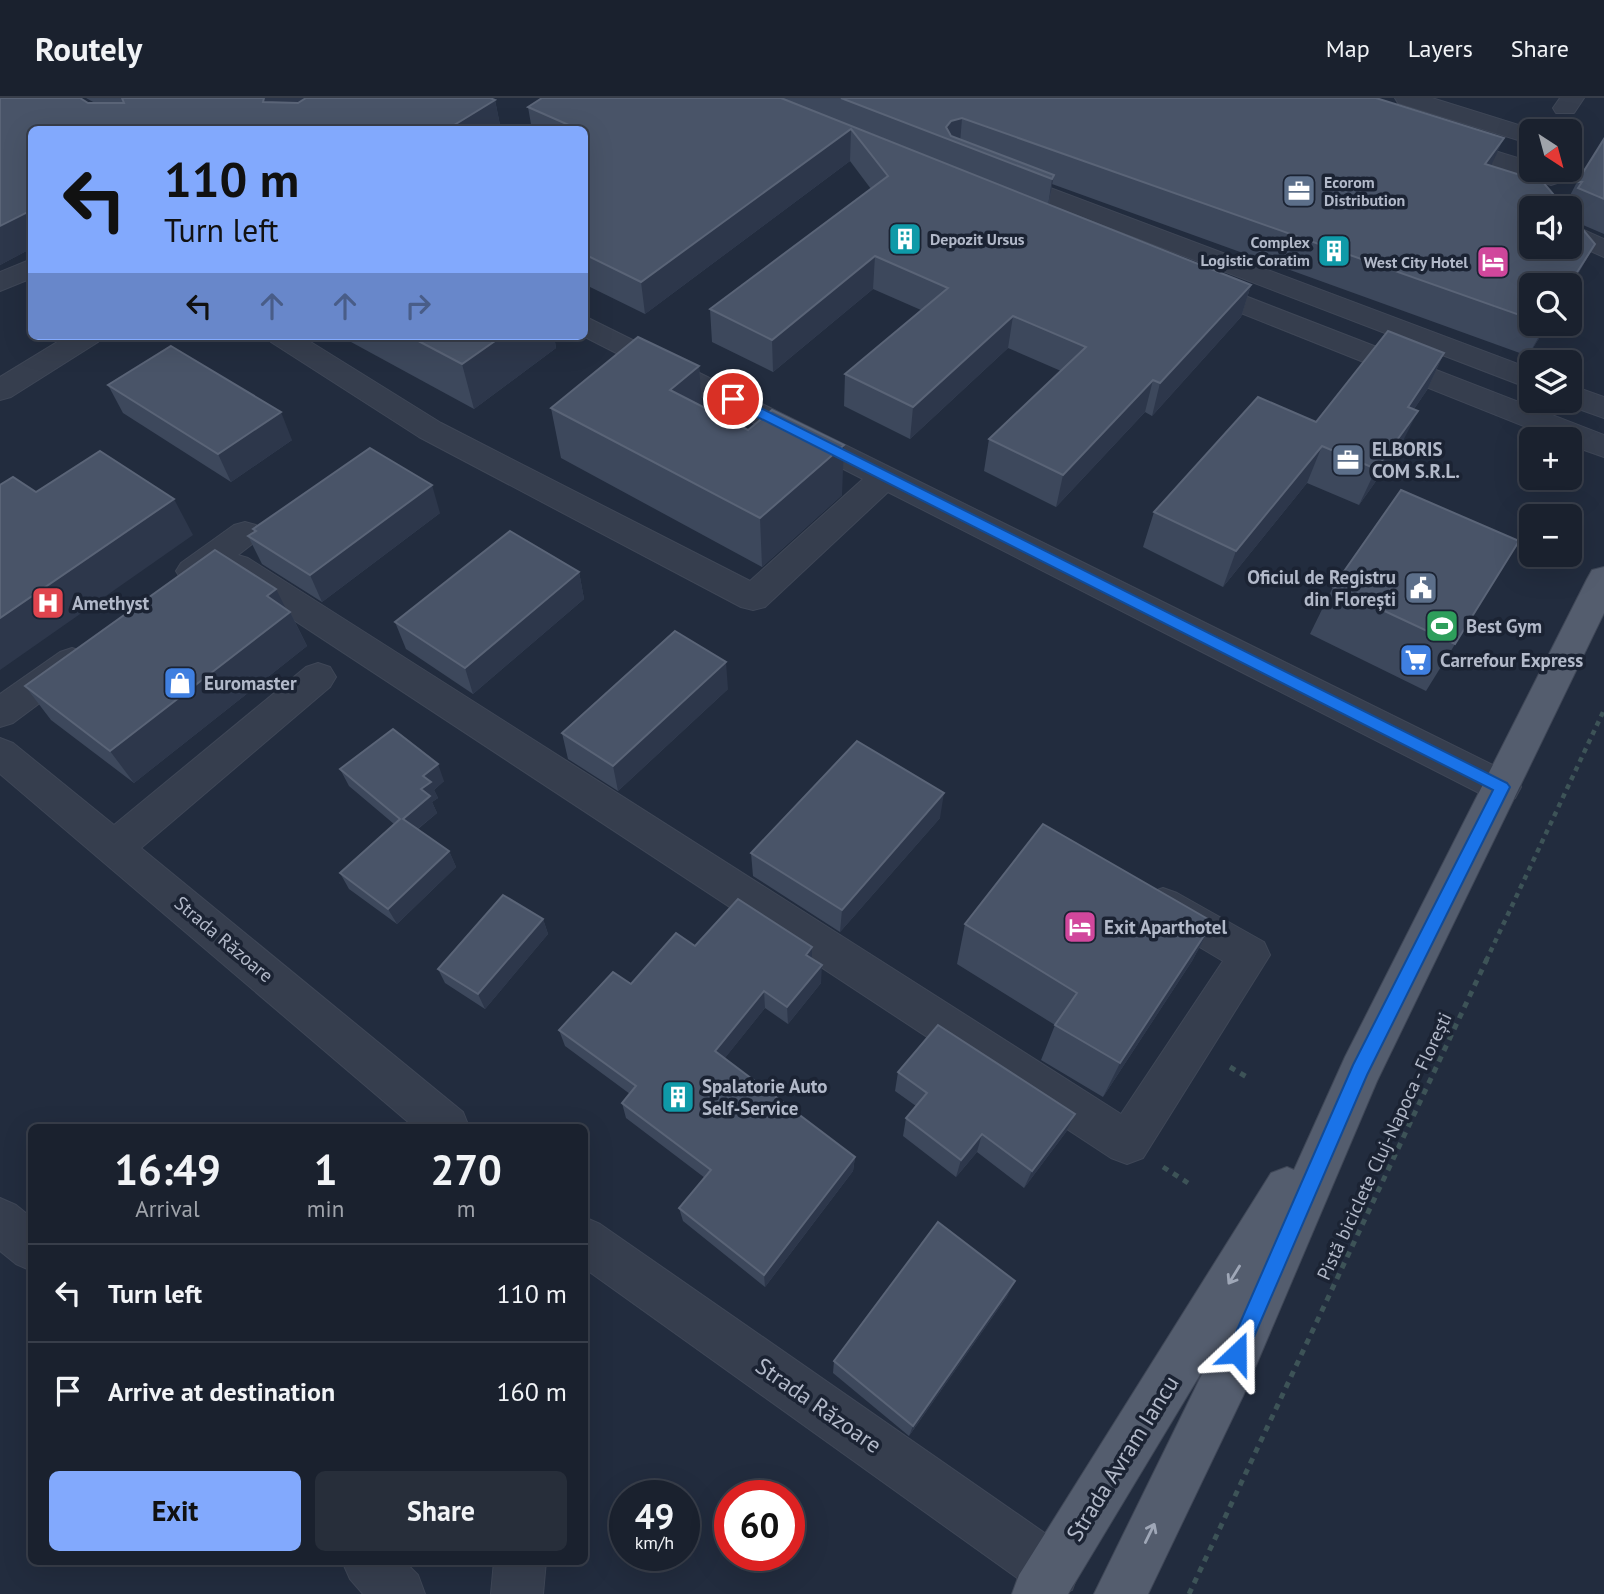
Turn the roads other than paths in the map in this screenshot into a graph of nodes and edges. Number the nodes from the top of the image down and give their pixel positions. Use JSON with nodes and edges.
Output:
{"nodes":[{"id":1,"x":1407,"y":98,"type":"edge"},
{"id":2,"x":1519,"y":133,"type":"edge"},
{"id":3,"x":1423,"y":135,"type":"edge"},
{"id":4,"x":1519,"y":163,"type":"edge"},
{"id":5,"x":975,"y":167,"type":"edge"},
{"id":6,"x":1582,"y":238,"type":"edge"},
{"id":7,"x":1604,"y":248,"type":"edge"},
{"id":8,"x":28,"y":269,"type":"edge"},
{"id":9,"x":1173,"y":275,"type":"edge"},
{"id":10,"x":0,"y":284,"type":"edge"},
{"id":11,"x":588,"y":327,"type":"edge"},
{"id":12,"x":81,"y":340,"type":"edge"},
{"id":13,"x":287,"y":340,"type":"edge"},
{"id":14,"x":1519,"y":375,"type":"edge"},
{"id":15,"x":0,"y":390,"type":"edge"},
{"id":16,"x":1582,"y":400,"type":"edge"},
{"id":17,"x":1604,"y":408,"type":"edge"},
{"id":18,"x":1604,"y":447,"type":"edge"},
{"id":19,"x":886,"y":476,"type":"junction"},
{"id":20,"x":1604,"y":579,"type":"edge"},
{"id":21,"x":162,"y":594,"type":"edge"},
{"id":22,"x":97,"y":642,"type":"edge"},
{"id":23,"x":318,"y":677,"type":"dead end"},
{"id":24,"x":0,"y":713,"type":"edge"},
{"id":25,"x":0,"y":753,"type":"edge"},
{"id":26,"x":1502,"y":787,"type":"junction"},
{"id":27,"x":114,"y":848,"type":"junction"},
{"id":28,"x":1137,"y":890,"type":"edge"},
{"id":29,"x":1360,"y":1071,"type":"junction"},
{"id":30,"x":443,"y":1124,"type":"edge"},
{"id":31,"x":0,"y":1221,"type":"edge"},
{"id":32,"x":588,"y":1243,"type":"edge"},
{"id":33,"x":28,"y":1245,"type":"edge"},
{"id":34,"x":520,"y":1565,"type":"edge"},
{"id":35,"x":1046,"y":1582,"type":"edge"},
{"id":36,"x":517,"y":1594,"type":"edge"},
{"id":37,"x":1120,"y":1594,"type":"edge"}],
"edges":[{"from":1,"to":2,"type":"street"},
{"from":3,"to":4,"type":"street"},
{"from":5,"to":14,"type":"street"},
{"from":6,"to":7,"type":"street"},
{"from":8,"to":10,"type":"street"},
{"from":9,"to":18,"type":"street"},
{"from":11,"to":19,"type":"street"},
{"from":12,"to":15,"type":"street"},
{"from":13,"to":19,"type":"street"},
{"from":16,"to":17,"type":"street"},
{"from":19,"to":26,"type":"street"},
{"from":20,"to":26,"type":"main road","name":"Strada Avram Iancu"},
{"from":21,"to":28,"type":"street"},
{"from":22,"to":24,"type":"street"},
{"from":23,"to":27,"type":"street"},
{"from":25,"to":27,"type":"street","name":"Strada Răzoare"},
{"from":26,"to":29,"type":"main road","name":"Strada Avram Iancu"},
{"from":27,"to":30,"type":"street","name":"Strada Răzoare"},
{"from":29,"to":35,"type":"main road","name":"Strada Avram Iancu","one_way":true},
{"from":37,"to":29,"type":"main road","name":"Strada Avram Iancu","one_way":true},
{"from":31,"to":33,"type":"street"},
{"from":32,"to":35,"type":"street","name":"Strada Răzoare"},
{"from":34,"to":36,"type":"street"}]}
